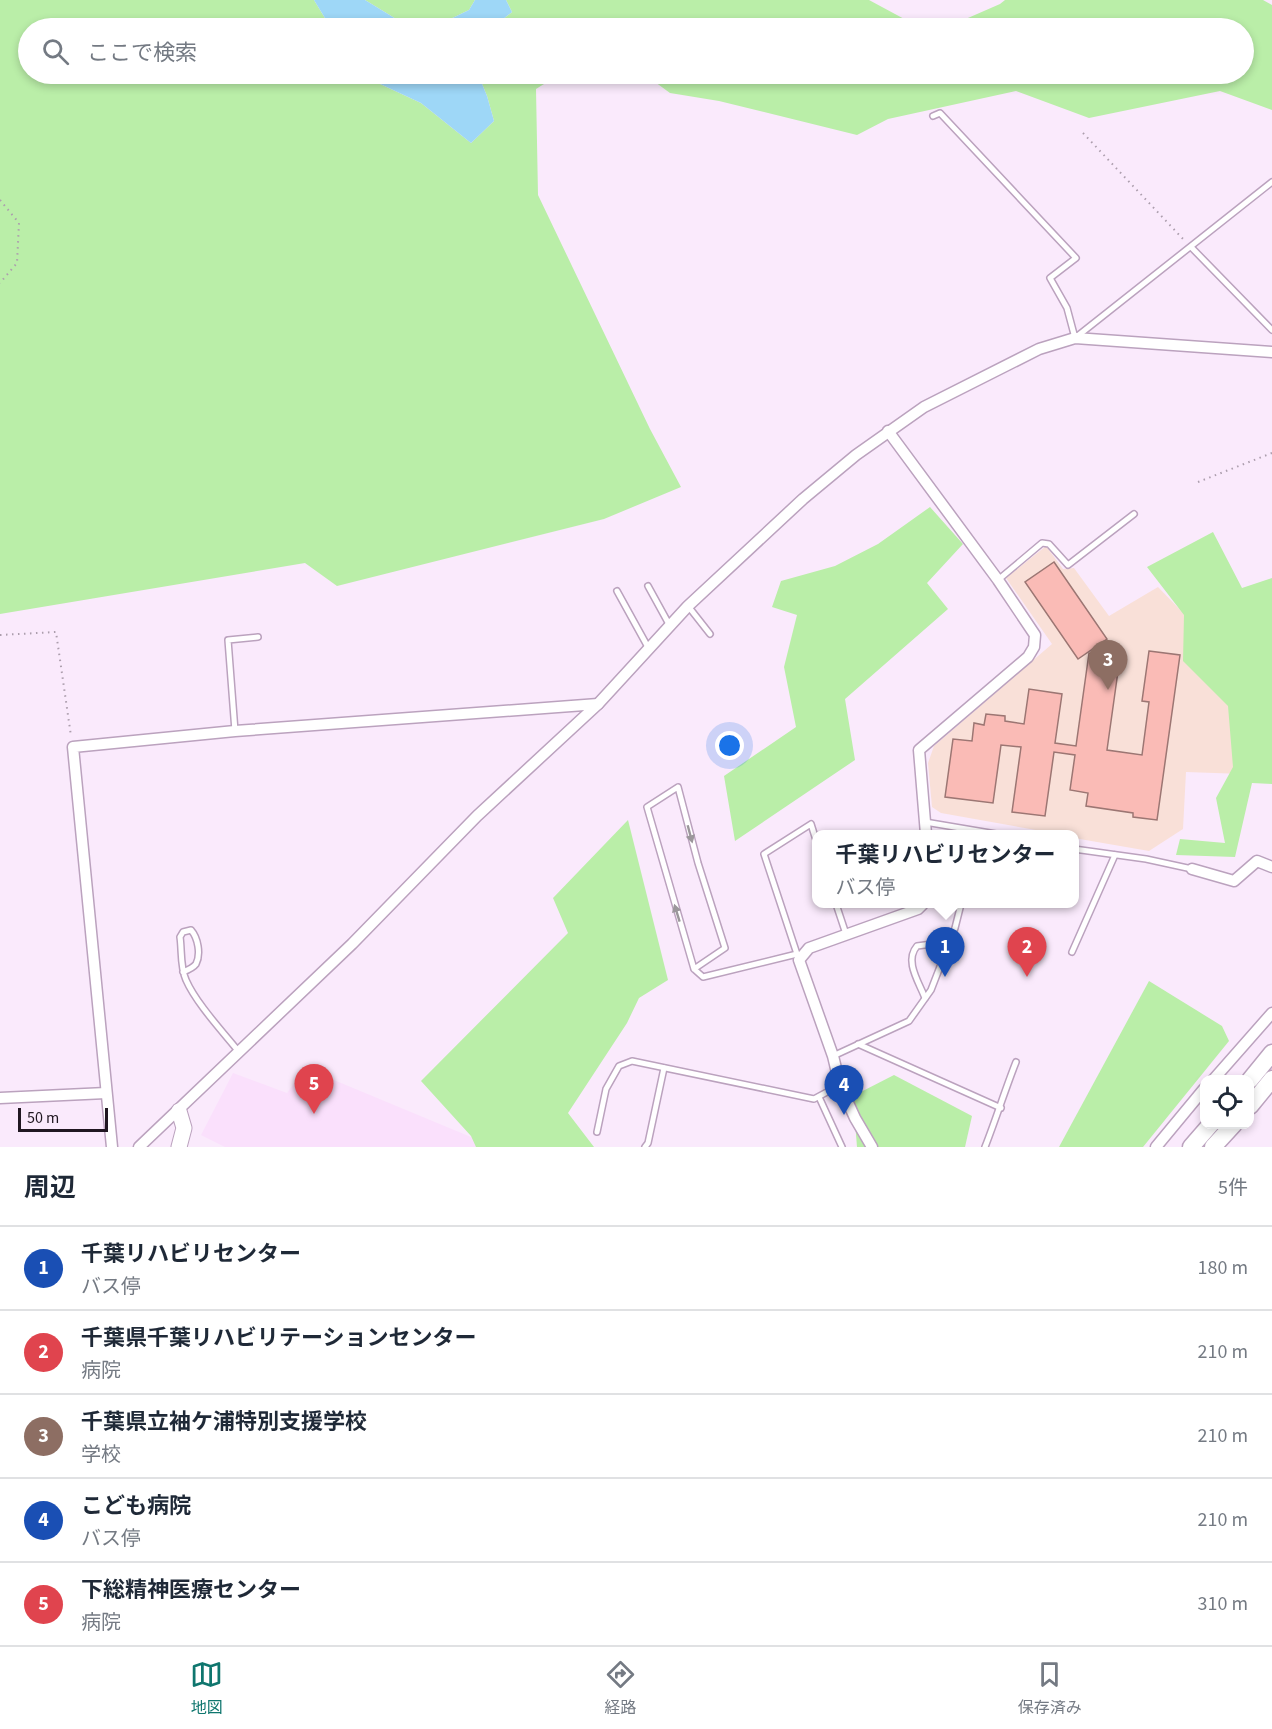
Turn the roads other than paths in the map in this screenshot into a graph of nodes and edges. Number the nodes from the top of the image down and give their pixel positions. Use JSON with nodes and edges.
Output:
{"nodes":[{"id":1,"x":933,"y":116,"type":"dead end"},
{"id":2,"x":1272,"y":182,"type":"edge"},
{"id":3,"x":1191,"y":247,"type":"junction"},
{"id":4,"x":1272,"y":330,"type":"edge"},
{"id":5,"x":1075,"y":338,"type":"junction"},
{"id":6,"x":1272,"y":352,"type":"edge"},
{"id":7,"x":888,"y":431,"type":"junction"},
{"id":8,"x":1134,"y":514,"type":"dead end"},
{"id":9,"x":998,"y":580,"type":"junction"},
{"id":10,"x":648,"y":586,"type":"dead end"},
{"id":11,"x":617,"y":591,"type":"dead end"},
{"id":12,"x":688,"y":606,"type":"junction"},
{"id":13,"x":670,"y":626,"type":"junction"},
{"id":14,"x":710,"y":634,"type":"dead end"},
{"id":15,"x":258,"y":637,"type":"dead end"},
{"id":16,"x":649,"y":648,"type":"junction"},
{"id":17,"x":598,"y":704,"type":"junction"},
{"id":18,"x":235,"y":731,"type":"junction"},
{"id":19,"x":925,"y":822,"type":"junction"},
{"id":20,"x":813,"y":830,"type":"edge"},
{"id":21,"x":926,"y":830,"type":"edge"},
{"id":22,"x":964,"y":830,"type":"edge"},
{"id":23,"x":1079,"y":850,"type":"edge"},
{"id":24,"x":1115,"y":855,"type":"junction"},
{"id":25,"x":1272,"y":867,"type":"edge"},
{"id":26,"x":1192,"y":869,"type":"joint"},
{"id":27,"x":838,"y":908,"type":"edge"},
{"id":28,"x":919,"y":908,"type":"edge"},
{"id":29,"x":960,"y":908,"type":"edge"},
{"id":30,"x":846,"y":936,"type":"junction"},
{"id":31,"x":946,"y":950,"type":"junction"},
{"id":32,"x":1072,"y":952,"type":"dead end"},
{"id":33,"x":798,"y":957,"type":"junction"},
{"id":34,"x":694,"y":969,"type":"junction"},
{"id":35,"x":183,"y":972,"type":"junction"},
{"id":36,"x":925,"y":998,"type":"junction"},
{"id":37,"x":1272,"y":1013,"type":"edge"},
{"id":38,"x":858,"y":1044,"type":"junction"},
{"id":39,"x":239,"y":1052,"type":"junction"},
{"id":40,"x":1272,"y":1053,"type":"edge"},
{"id":41,"x":833,"y":1056,"type":"junction"},
{"id":42,"x":1016,"y":1062,"type":"dead end"},
{"id":43,"x":664,"y":1068,"type":"junction"},
{"id":44,"x":1217,"y":1075,"type":"edge"},
{"id":45,"x":1254,"y":1075,"type":"edge"},
{"id":46,"x":1272,"y":1079,"type":"edge"},
{"id":47,"x":840,"y":1084,"type":"junction"},
{"id":48,"x":106,"y":1093,"type":"junction"},
{"id":49,"x":1200,"y":1094,"type":"edge"},
{"id":50,"x":819,"y":1097,"type":"junction"},
{"id":51,"x":0,"y":1098,"type":"edge"},
{"id":52,"x":1254,"y":1101,"type":"edge"},
{"id":53,"x":1001,"y":1108,"type":"junction"},
{"id":54,"x":179,"y":1111,"type":"junction"},
{"id":55,"x":1207,"y":1129,"type":"edge"},
{"id":56,"x":1230,"y":1129,"type":"edge"},
{"id":57,"x":597,"y":1132,"type":"dead end"},
{"id":58,"x":112,"y":1147,"type":"edge"},
{"id":59,"x":139,"y":1147,"type":"edge"},
{"id":60,"x":179,"y":1147,"type":"edge"},
{"id":61,"x":645,"y":1147,"type":"edge"},
{"id":62,"x":842,"y":1147,"type":"edge"},
{"id":63,"x":872,"y":1147,"type":"edge"},
{"id":64,"x":985,"y":1147,"type":"edge"},
{"id":65,"x":1156,"y":1147,"type":"edge"},
{"id":66,"x":1191,"y":1147,"type":"edge"},
{"id":67,"x":1213,"y":1147,"type":"edge"}],
"edges":[{"from":1,"to":5,"type":"lane"},
{"from":2,"to":3,"type":"lane"},
{"from":3,"to":4,"type":"lane"},
{"from":3,"to":5,"type":"lane"},
{"from":5,"to":6,"type":"street"},
{"from":5,"to":7,"type":"street"},
{"from":7,"to":9,"type":"street"},
{"from":7,"to":12,"type":"street"},
{"from":8,"to":9,"type":"lane"},
{"from":9,"to":19,"type":"street"},
{"from":10,"to":13,"type":"lane"},
{"from":11,"to":16,"type":"lane"},
{"from":12,"to":13,"type":"street"},
{"from":12,"to":14,"type":"lane"},
{"from":13,"to":16,"type":"street"},
{"from":15,"to":18,"type":"lane"},
{"from":16,"to":17,"type":"street"},
{"from":17,"to":18,"type":"street"},
{"from":17,"to":39,"type":"street"},
{"from":18,"to":48,"type":"street"},
{"from":19,"to":21,"type":"street"},
{"from":19,"to":22,"type":"lane"},
{"from":20,"to":33,"type":"lane"},
{"from":23,"to":24,"type":"lane"},
{"from":24,"to":26,"type":"lane"},
{"from":24,"to":32,"type":"lane"},
{"from":25,"to":26,"type":"street"},
{"from":27,"to":30,"type":"lane"},
{"from":28,"to":30,"type":"street"},
{"from":29,"to":31,"type":"lane"},
{"from":30,"to":33,"type":"street"},
{"from":31,"to":36,"type":"lane"},
{"from":31,"to":36,"type":"lane"},
{"from":33,"to":34,"type":"lane"},
{"from":33,"to":41,"type":"street"},
{"from":34,"to":34,"type":"lane","one_way":true},
{"from":35,"to":35,"type":"lane"},
{"from":35,"to":39,"type":"lane"},
{"from":36,"to":38,"type":"lane"},
{"from":37,"to":44,"type":"street"},
{"from":38,"to":41,"type":"lane"},
{"from":38,"to":53,"type":"lane"},
{"from":39,"to":54,"type":"street"},
{"from":40,"to":45,"type":"main road"},
{"from":41,"to":47,"type":"street"},
{"from":42,"to":53,"type":"lane"},
{"from":43,"to":50,"type":"lane"},
{"from":43,"to":57,"type":"lane"},
{"from":43,"to":61,"type":"lane"},
{"from":46,"to":52,"type":"main road"},
{"from":47,"to":50,"type":"lane"},
{"from":47,"to":63,"type":"street"},
{"from":48,"to":51,"type":"street"},
{"from":48,"to":58,"type":"street"},
{"from":49,"to":65,"type":"street"},
{"from":50,"to":62,"type":"lane"},
{"from":53,"to":64,"type":"lane"},
{"from":54,"to":59,"type":"street"},
{"from":54,"to":60,"type":"street"},
{"from":55,"to":66,"type":"main road"},
{"from":56,"to":67,"type":"main road"}]}
